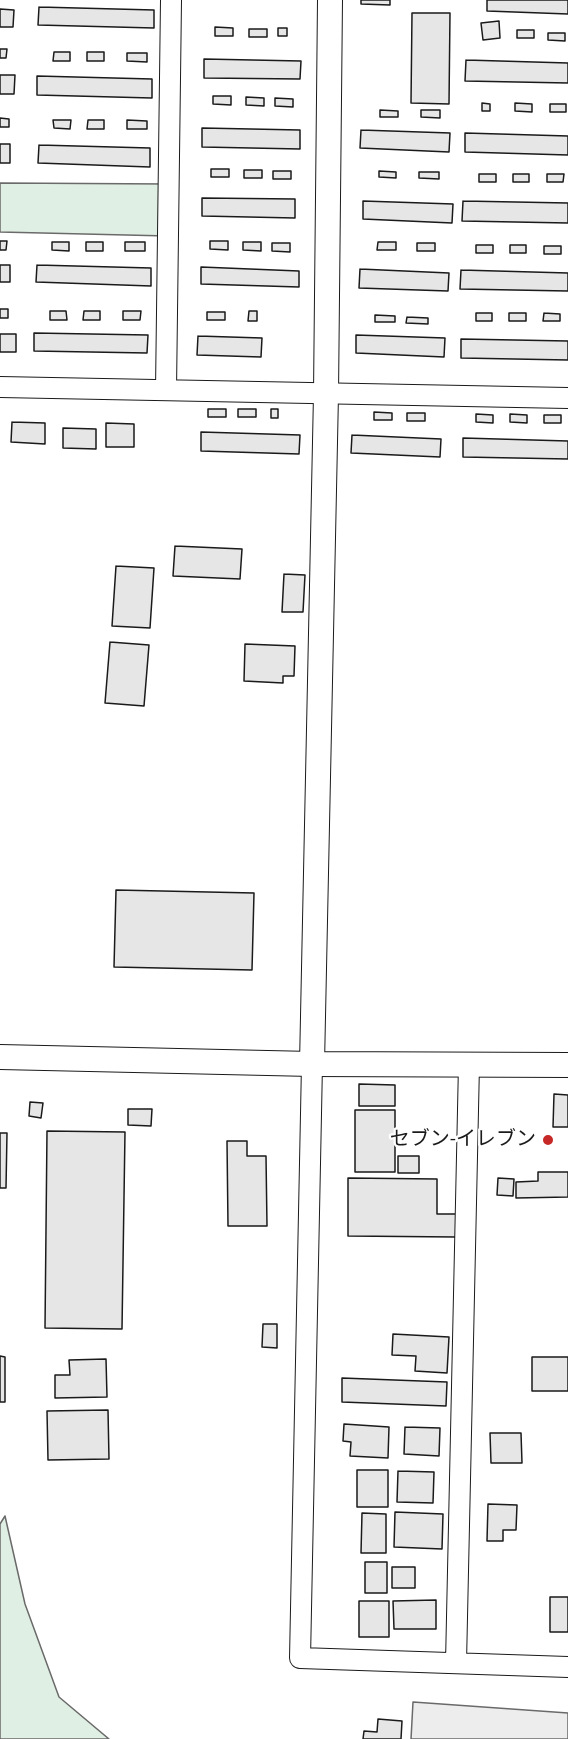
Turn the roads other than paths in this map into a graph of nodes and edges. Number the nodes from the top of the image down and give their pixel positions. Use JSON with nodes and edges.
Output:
{"nodes":[{"id":1,"x":171,"y":0,"type":"edge"},
{"id":2,"x":330,"y":0,"type":"edge"},
{"id":3,"x":0,"y":387,"type":"edge"},
{"id":4,"x":166,"y":390,"type":"junction"},
{"id":5,"x":326,"y":394,"type":"junction"},
{"id":6,"x":568,"y":398,"type":"edge"},
{"id":7,"x":0,"y":1057,"type":"edge"},
{"id":8,"x":312,"y":1064,"type":"junction"},
{"id":9,"x":469,"y":1064,"type":"junction"},
{"id":10,"x":568,"y":1065,"type":"edge"},
{"id":11,"x":456,"y":1663,"type":"junction"},
{"id":12,"x":568,"y":1667,"type":"edge"}],
"edges":[{"from":1,"to":4,"type":"street"},
{"from":2,"to":5,"type":"street"},
{"from":3,"to":4,"type":"street"},
{"from":4,"to":5,"type":"street"},
{"from":5,"to":6,"type":"street"},
{"from":5,"to":8,"type":"street"},
{"from":7,"to":8,"type":"street"},
{"from":8,"to":9,"type":"street"},
{"from":8,"to":11,"type":"street"},
{"from":9,"to":10,"type":"street"},
{"from":9,"to":11,"type":"street"},
{"from":11,"to":12,"type":"street"}]}
